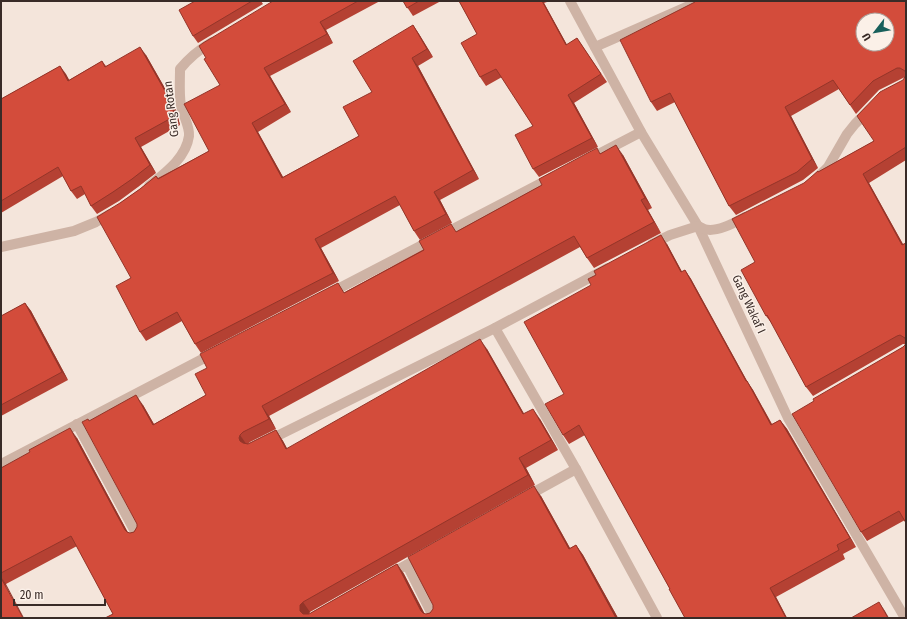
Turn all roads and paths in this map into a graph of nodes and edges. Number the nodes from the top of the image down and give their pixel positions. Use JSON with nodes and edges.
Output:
{"nodes":[{"id":1,"x":570,"y":1,"type":"edge"},
{"id":2,"x":700,"y":1,"type":"edge"},
{"id":3,"x":217,"y":39,"type":"edge"},
{"id":4,"x":595,"y":47,"type":"junction"},
{"id":5,"x":877,"y":102,"type":"edge"},
{"id":6,"x":641,"y":132,"type":"junction"},
{"id":7,"x":578,"y":165,"type":"edge"},
{"id":8,"x":564,"y":172,"type":"edge"},
{"id":9,"x":812,"y":182,"type":"edge"},
{"id":10,"x":141,"y":192,"type":"edge"},
{"id":11,"x":116,"y":210,"type":"edge"},
{"id":12,"x":757,"y":211,"type":"edge"},
{"id":13,"x":698,"y":226,"type":"junction"},
{"id":14,"x":1,"y":247,"type":"edge"},
{"id":15,"x":642,"y":250,"type":"edge"},
{"id":16,"x":614,"y":264,"type":"edge"},
{"id":17,"x":324,"y":296,"type":"edge"},
{"id":18,"x":495,"y":328,"type":"junction"},
{"id":19,"x":225,"y":348,"type":"edge"},
{"id":20,"x":77,"y":424,"type":"junction"},
{"id":21,"x":260,"y":444,"type":"edge"},
{"id":22,"x":1,"y":464,"type":"edge"},
{"id":23,"x":576,"y":469,"type":"junction"},
{"id":24,"x":522,"y":499,"type":"edge"},
{"id":25,"x":138,"y":537,"type":"edge"},
{"id":26,"x":434,"y":549,"type":"edge"},
{"id":27,"x":407,"y":565,"type":"junction"},
{"id":28,"x":380,"y":580,"type":"edge"},
{"id":29,"x":434,"y":618,"type":"edge"},
{"id":30,"x":657,"y":618,"type":"edge"},
{"id":31,"x":905,"y":618,"type":"edge"}],
"edges":[{"from":1,"to":4,"type":"street","name":"Gang Wakaf I"},
{"from":2,"to":4,"type":"street"},
{"from":3,"to":10,"type":"street","name":"Gang Rotan"},
{"from":4,"to":6,"type":"street","name":"Gang Wakaf I"},
{"from":5,"to":9,"type":"street"},
{"from":6,"to":7,"type":"street"},
{"from":6,"to":13,"type":"street","name":"Gang Wakaf I"},
{"from":8,"to":17,"type":"street"},
{"from":11,"to":14,"type":"street"},
{"from":12,"to":13,"type":"street"},
{"from":13,"to":15,"type":"street"},
{"from":13,"to":31,"type":"street","name":"Gang Wakaf I"},
{"from":16,"to":18,"type":"street"},
{"from":18,"to":21,"type":"street"},
{"from":18,"to":23,"type":"street"},
{"from":19,"to":20,"type":"street"},
{"from":20,"to":22,"type":"street"},
{"from":20,"to":25,"type":"street"},
{"from":23,"to":24,"type":"street"},
{"from":23,"to":30,"type":"street"},
{"from":26,"to":27,"type":"street"},
{"from":27,"to":28,"type":"street"},
{"from":27,"to":29,"type":"street"}]}
